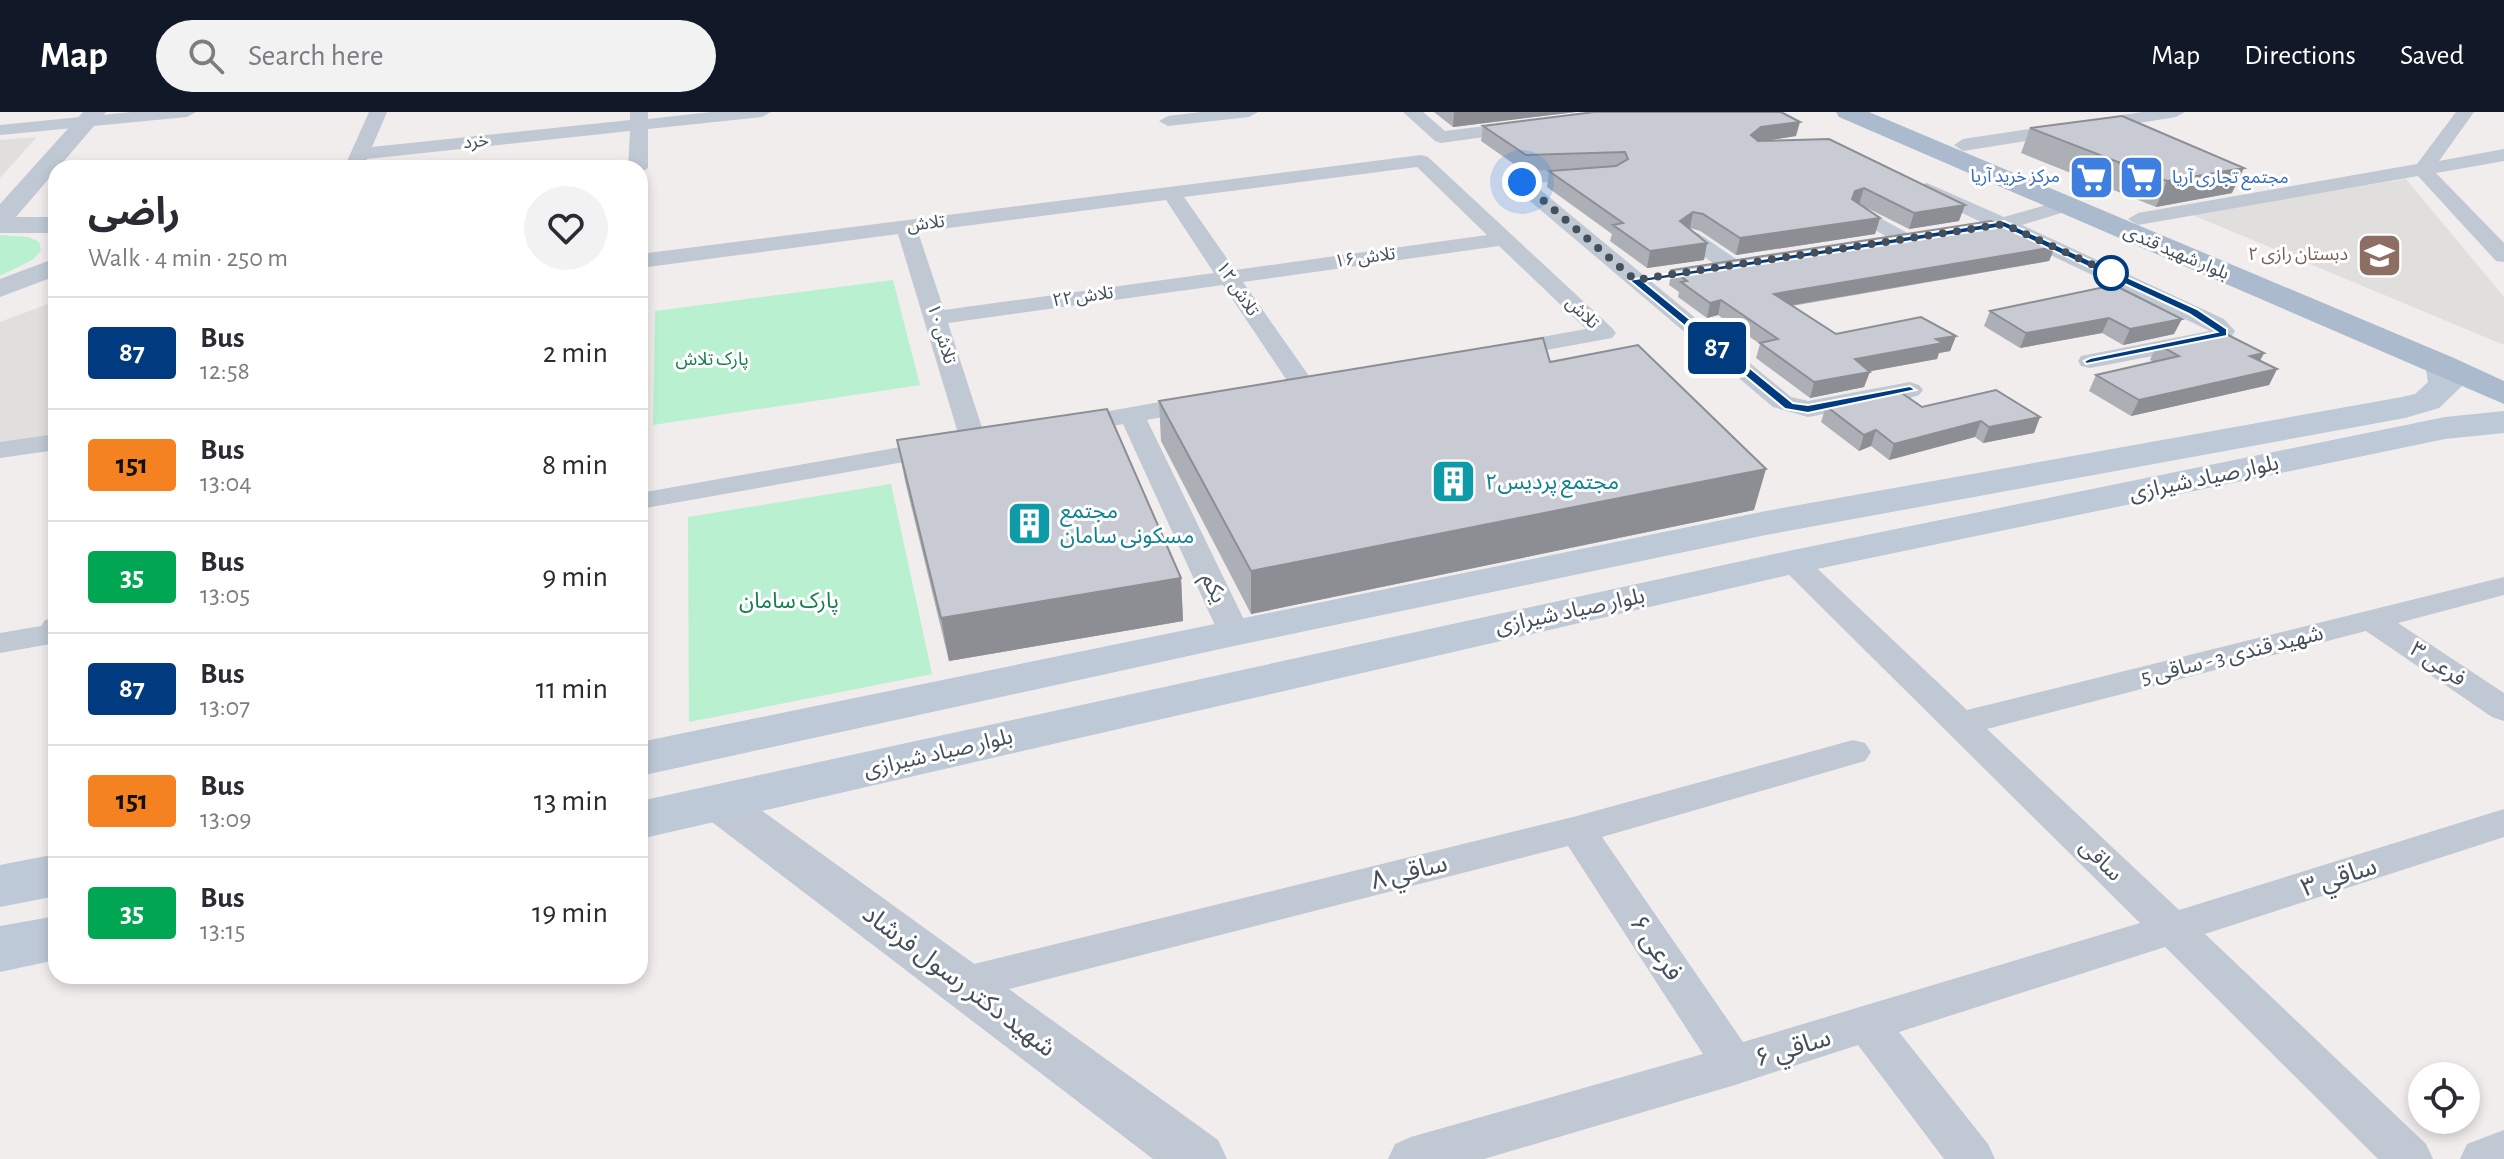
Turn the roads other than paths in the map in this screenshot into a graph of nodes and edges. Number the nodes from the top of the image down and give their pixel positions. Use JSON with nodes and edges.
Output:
{"nodes":[{"id":1,"x":187,"y":112,"type":"edge"},
{"id":2,"x":378,"y":112,"type":"edge"},
{"id":3,"x":762,"y":112,"type":"edge"},
{"id":4,"x":1249,"y":112,"type":"edge"},
{"id":5,"x":1412,"y":112,"type":"edge"},
{"id":6,"x":1848,"y":112,"type":"edge"},
{"id":7,"x":1885,"y":112,"type":"edge"},
{"id":8,"x":2176,"y":112,"type":"edge"},
{"id":9,"x":2465,"y":112,"type":"edge"},
{"id":10,"x":90,"y":117,"type":"edge"},
{"id":11,"x":639,"y":118,"type":"edge"},
{"id":12,"x":1168,"y":121,"type":"dead end"},
{"id":13,"x":1551,"y":124,"type":"edge"},
{"id":14,"x":0,"y":130,"type":"edge"},
{"id":15,"x":1963,"y":145,"type":"junction"},
{"id":16,"x":2504,"y":155,"type":"edge"},
{"id":17,"x":53,"y":160,"type":"edge"},
{"id":18,"x":356,"y":160,"type":"edge"},
{"id":19,"x":363,"y":160,"type":"edge"},
{"id":20,"x":638,"y":160,"type":"edge"},
{"id":21,"x":48,"y":166,"type":"edge"},
{"id":22,"x":2423,"y":170,"type":"junction"},
{"id":23,"x":1613,"y":173,"type":"edge"},
{"id":24,"x":1904,"y":179,"type":"edge"},
{"id":25,"x":1171,"y":193,"type":"junction"},
{"id":26,"x":2064,"y":206,"type":"junction"},
{"id":27,"x":1860,"y":213,"type":"edge"},
{"id":28,"x":2138,"y":219,"type":"junction"},
{"id":29,"x":0,"y":222,"type":"edge"},
{"id":30,"x":2004,"y":224,"type":"junction"},
{"id":31,"x":2504,"y":224,"type":"edge"},
{"id":32,"x":48,"y":225,"type":"edge"},
{"id":33,"x":906,"y":227,"type":"junction"},
{"id":34,"x":2478,"y":228,"type":"junction"},
{"id":35,"x":1962,"y":231,"type":"edge"},
{"id":36,"x":1934,"y":235,"type":"edge"},
{"id":37,"x":1691,"y":237,"type":"edge"},
{"id":38,"x":1502,"y":239,"type":"junction"},
{"id":39,"x":1906,"y":240,"type":"junction"},
{"id":40,"x":1876,"y":245,"type":"edge"},
{"id":41,"x":2504,"y":256,"type":"edge"},
{"id":42,"x":648,"y":260,"type":"edge"},
{"id":43,"x":48,"y":269,"type":"edge"},
{"id":44,"x":1704,"y":270,"type":"edge"},
{"id":45,"x":1228,"y":276,"type":"junction"},
{"id":46,"x":1662,"y":276,"type":"dead end"},
{"id":47,"x":1635,"y":280,"type":"junction"},
{"id":48,"x":0,"y":289,"type":"edge"},
{"id":49,"x":937,"y":318,"type":"junction"},
{"id":50,"x":1481,"y":354,"type":"edge"},
{"id":51,"x":2090,"y":361,"type":"dead end"},
{"id":52,"x":2504,"y":373,"type":"edge"},
{"id":53,"x":1332,"y":381,"type":"edge"},
{"id":54,"x":2435,"y":383,"type":"junction"},
{"id":55,"x":1303,"y":386,"type":"junction"},
{"id":56,"x":1910,"y":390,"type":"dead end"},
{"id":57,"x":1271,"y":391,"type":"edge"},
{"id":58,"x":2504,"y":394,"type":"edge"},
{"id":59,"x":1225,"y":399,"type":"edge"},
{"id":60,"x":1132,"y":415,"type":"junction"},
{"id":61,"x":2489,"y":423,"type":"edge"},
{"id":62,"x":1045,"y":430,"type":"edge"},
{"id":63,"x":1002,"y":438,"type":"edge"},
{"id":64,"x":48,"y":443,"type":"edge"},
{"id":65,"x":974,"y":443,"type":"junction"},
{"id":66,"x":0,"y":450,"type":"edge"},
{"id":67,"x":648,"y":500,"type":"edge"},
{"id":68,"x":1793,"y":562,"type":"junction"},
{"id":69,"x":2504,"y":586,"type":"edge"},
{"id":70,"x":2372,"y":620,"type":"junction"},
{"id":71,"x":1234,"y":632,"type":"junction"},
{"id":72,"x":48,"y":635,"type":"edge"},
{"id":73,"x":0,"y":643,"type":"edge"},
{"id":74,"x":2504,"y":709,"type":"edge"},
{"id":75,"x":1960,"y":724,"type":"junction"},
{"id":76,"x":1853,"y":752,"type":"dead end"},
{"id":77,"x":648,"y":757,"type":"edge"},
{"id":78,"x":720,"y":804,"type":"junction"},
{"id":79,"x":648,"y":818,"type":"edge"},
{"id":80,"x":2504,"y":823,"type":"edge"},
{"id":81,"x":1577,"y":830,"type":"junction"},
{"id":82,"x":48,"y":877,"type":"edge"},
{"id":83,"x":0,"y":886,"type":"edge"},
{"id":84,"x":2173,"y":930,"type":"junction"},
{"id":85,"x":48,"y":940,"type":"edge"},
{"id":86,"x":0,"y":949,"type":"edge"},
{"id":87,"x":962,"y":984,"type":"junction"},
{"id":88,"x":1867,"y":1024,"type":"junction"},
{"id":89,"x":1735,"y":1066,"type":"junction"},
{"id":90,"x":2504,"y":1151,"type":"edge"},
{"id":91,"x":1198,"y":1159,"type":"edge"},
{"id":92,"x":1411,"y":1159,"type":"edge"},
{"id":93,"x":1972,"y":1159,"type":"edge"},
{"id":94,"x":2410,"y":1159,"type":"edge"},
{"id":95,"x":2483,"y":1159,"type":"edge"}],
"edges":[{"from":1,"to":10,"type":"street"},
{"from":2,"to":18,"type":"street","name":"خرد"},
{"from":3,"to":11,"type":"street","name":"خرد"},
{"from":4,"to":12,"type":"street"},
{"from":5,"to":13,"type":"street"},
{"from":6,"to":26,"type":"main road","name":"بلوار شهید قندی"},
{"from":7,"to":15,"type":"main road","name":"بلوار شهید قندی"},
{"from":8,"to":15,"type":"street"},
{"from":9,"to":22,"type":"street"},
{"from":10,"to":14,"type":"street"},
{"from":10,"to":17,"type":"street"},
{"from":11,"to":19,"type":"street","name":"خرد"},
{"from":11,"to":20,"type":"street"},
{"from":15,"to":28,"type":"main road","name":"بلوار شهید قندی"},
{"from":16,"to":22,"type":"street"},
{"from":21,"to":29,"type":"street"},
{"from":22,"to":28,"type":"street"},
{"from":22,"to":34,"type":"street"},
{"from":23,"to":47,"type":"street"},
{"from":24,"to":30,"type":"street"},
{"from":25,"to":33,"type":"street","name":"تلاش"},
{"from":25,"to":38,"type":"street","name":"تلاش"},
{"from":25,"to":45,"type":"street","name":"تلاش ۱۲"},
{"from":26,"to":30,"type":"street"},
{"from":26,"to":54,"type":"main road","name":"بلوار شهید قندی"},
{"from":27,"to":39,"type":"street"},
{"from":28,"to":52,"type":"main road","name":"بلوار شهید قندی"},
{"from":29,"to":32,"type":"street"},
{"from":30,"to":35,"type":"street"},
{"from":30,"to":51,"type":"street"},
{"from":31,"to":34,"type":"street"},
{"from":33,"to":42,"type":"street","name":"تلاش"},
{"from":33,"to":49,"type":"street","name":"تلاش ۱۰"},
{"from":34,"to":41,"type":"street"},
{"from":36,"to":39,"type":"street"},
{"from":37,"to":44,"type":"street"},
{"from":38,"to":45,"type":"street","name":"تلاش ۱۶"},
{"from":38,"to":50,"type":"street","name":"تلاش"},
{"from":39,"to":40,"type":"street"},
{"from":43,"to":48,"type":"street"},
{"from":45,"to":49,"type":"street","name":"تلاش ۲۲"},
{"from":45,"to":55,"type":"street","name":"تلاش ۱۲"},
{"from":46,"to":47,"type":"street"},
{"from":47,"to":56,"type":"street"},
{"from":49,"to":65,"type":"street","name":"تلاش ۱۰"},
{"from":53,"to":55,"type":"street"},
{"from":54,"to":58,"type":"main road","name":"بلوار شهید قندی"},
{"from":54,"to":61,"type":"main road"},
{"from":54,"to":71,"type":"main road","name":"بلوار صیاد شیرازی"},
{"from":55,"to":57,"type":"street"},
{"from":59,"to":60,"type":"street"},
{"from":60,"to":62,"type":"street"},
{"from":60,"to":71,"type":"street","name":"یکم"},
{"from":61,"to":68,"type":"main road","name":"بلوار صیاد شیرازی"},
{"from":63,"to":65,"type":"street"},
{"from":64,"to":66,"type":"street"},
{"from":65,"to":67,"type":"street"},
{"from":68,"to":75,"type":"street","name":"ساقی"},
{"from":68,"to":78,"type":"main road","name":"بلوار صیاد شیرازی"},
{"from":69,"to":70,"type":"street","name":"شهید قندی 3 - ساقی 5"},
{"from":70,"to":74,"type":"street","name":"فرعی ۳"},
{"from":70,"to":75,"type":"street","name":"شهید قندی 3 - ساقی 5"},
{"from":71,"to":77,"type":"main road","name":"بلوار صیاد شیرازی"},
{"from":72,"to":73,"type":"street"},
{"from":75,"to":84,"type":"street","name":"ساقی"},
{"from":76,"to":81,"type":"street","name":"ساقي ۸"},
{"from":78,"to":79,"type":"main road","name":"بلوار صیاد شیرازی"},
{"from":78,"to":87,"type":"street","name":"شهید دکتر رسول فرشاد"},
{"from":80,"to":84,"type":"street","name":"ساقي ۳"},
{"from":81,"to":87,"type":"street","name":"ساقي ۸"},
{"from":81,"to":89,"type":"street","name":"فرعی ۶"},
{"from":82,"to":83,"type":"main road"},
{"from":84,"to":88,"type":"street","name":"ساقي ۶"},
{"from":84,"to":94,"type":"street","name":"ساقی"},
{"from":85,"to":86,"type":"main road"},
{"from":87,"to":91,"type":"street","name":"شهید دکتر رسول فرشاد"},
{"from":88,"to":89,"type":"street","name":"ساقي ۶"},
{"from":88,"to":93,"type":"street"},
{"from":89,"to":92,"type":"street","name":"ساقي ۶"},
{"from":90,"to":95,"type":"street"}]}
